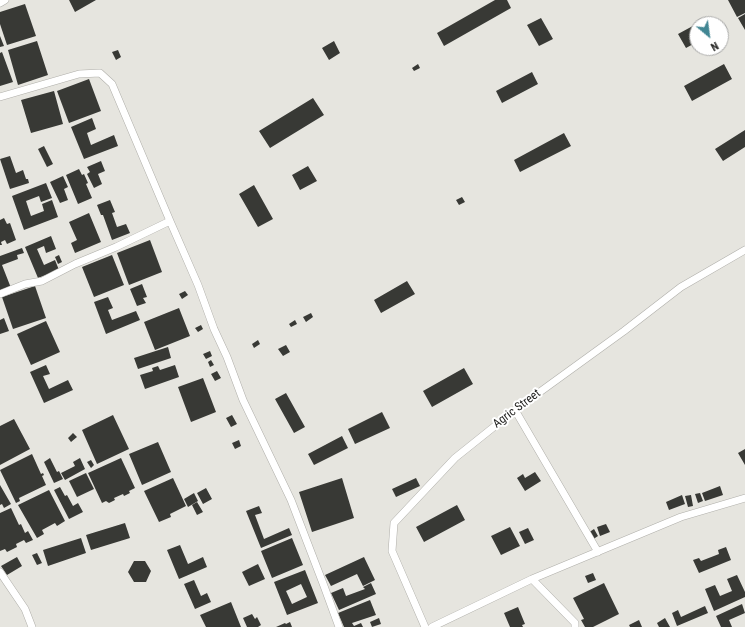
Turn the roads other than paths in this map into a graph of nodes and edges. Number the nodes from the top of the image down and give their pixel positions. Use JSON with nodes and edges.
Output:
{"nodes":[{"id":1,"x":5,"y":0,"type":"edge"},
{"id":2,"x":0,"y":3,"type":"edge"},
{"id":3,"x":0,"y":97,"type":"edge"},
{"id":4,"x":170,"y":221,"type":"junction"},
{"id":5,"x":745,"y":250,"type":"edge"},
{"id":6,"x":0,"y":294,"type":"edge"},
{"id":7,"x":515,"y":410,"type":"junction"},
{"id":8,"x":745,"y":498,"type":"edge"},
{"id":9,"x":598,"y":552,"type":"junction"},
{"id":10,"x":0,"y":572,"type":"edge"},
{"id":11,"x":532,"y":579,"type":"junction"},
{"id":12,"x":32,"y":627,"type":"edge"},
{"id":13,"x":339,"y":627,"type":"edge"},
{"id":14,"x":425,"y":627,"type":"edge"},
{"id":15,"x":432,"y":627,"type":"edge"},
{"id":16,"x":575,"y":627,"type":"edge"}],
"edges":[{"from":1,"to":2,"type":"street"},
{"from":3,"to":4,"type":"street"},
{"from":4,"to":6,"type":"street"},
{"from":4,"to":13,"type":"street"},
{"from":5,"to":7,"type":"street","name":"Agric Street"},
{"from":7,"to":9,"type":"street"},
{"from":7,"to":14,"type":"street","name":"Agric Street"},
{"from":8,"to":9,"type":"street"},
{"from":9,"to":11,"type":"street"},
{"from":10,"to":12,"type":"street"},
{"from":11,"to":15,"type":"street"},
{"from":11,"to":16,"type":"street"}]}
